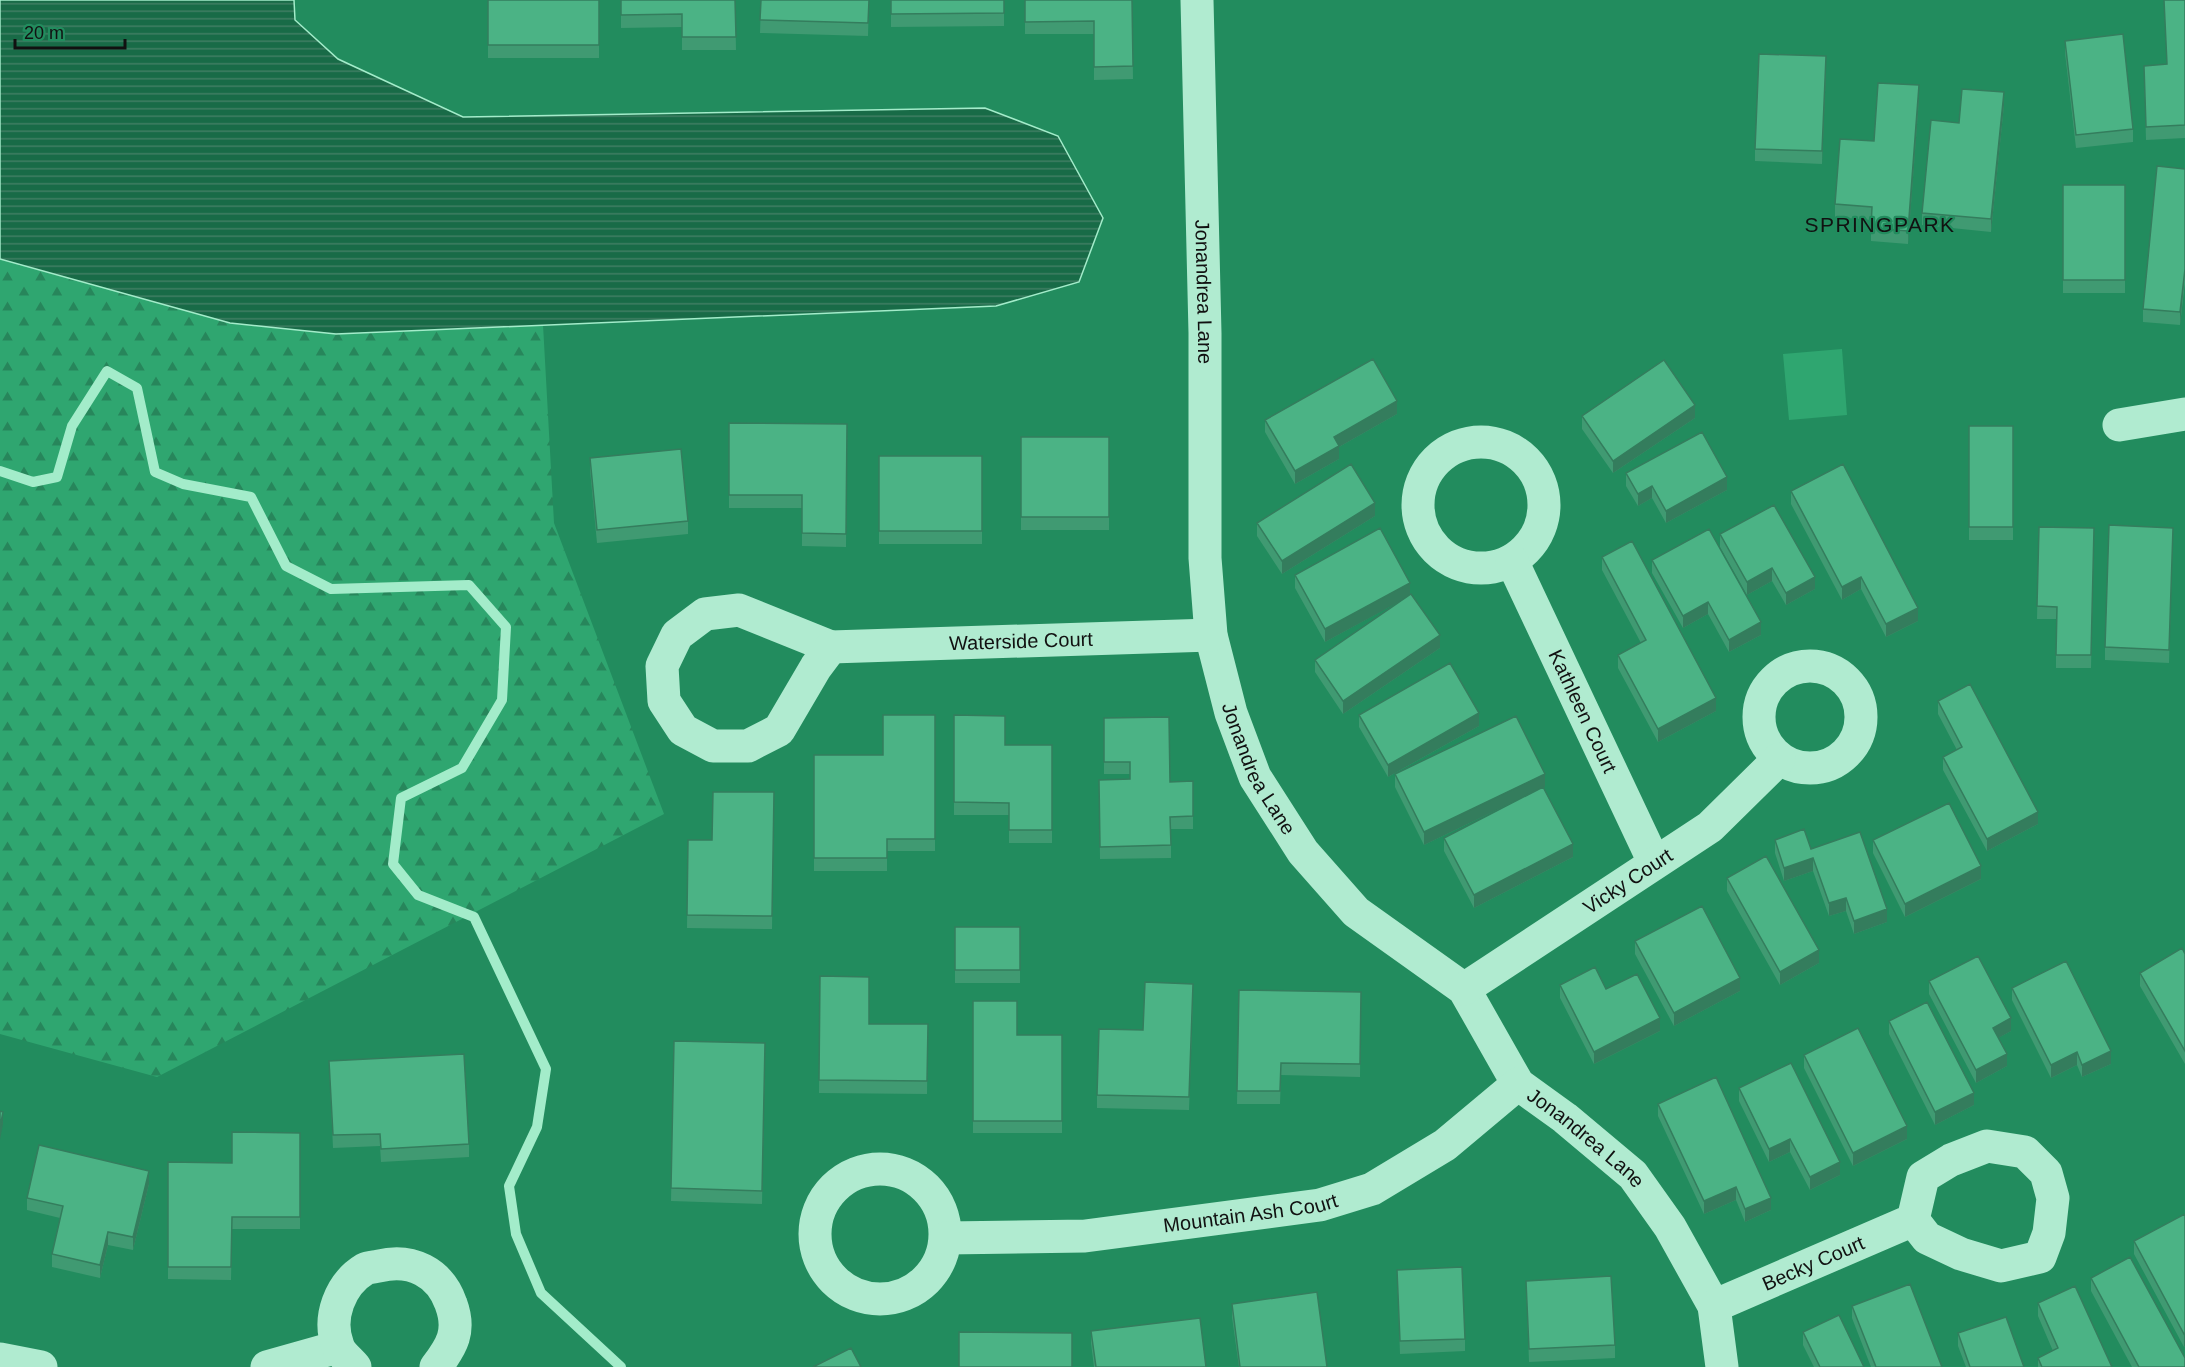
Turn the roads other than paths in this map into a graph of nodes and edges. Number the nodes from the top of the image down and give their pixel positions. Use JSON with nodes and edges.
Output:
{"nodes":[{"id":1,"x":1197,"y":0,"type":"edge"},
{"id":2,"x":2185,"y":414,"type":"edge"},
{"id":3,"x":2119,"y":425,"type":"dead end"},
{"id":4,"x":1512,"y":561,"type":"dead end"},
{"id":5,"x":1211,"y":635,"type":"junction"},
{"id":6,"x":831,"y":647,"type":"junction"},
{"id":7,"x":1779,"y":759,"type":"dead end"},
{"id":8,"x":1654,"y":862,"type":"junction"},
{"id":9,"x":1464,"y":989,"type":"junction"},
{"id":10,"x":1518,"y":1084,"type":"junction"},
{"id":11,"x":1912,"y":1220,"type":"dead end"},
{"id":12,"x":946,"y":1238,"type":"dead end"},
{"id":13,"x":1714,"y":1306,"type":"junction"},
{"id":14,"x":346,"y":1357,"type":"edge"},
{"id":15,"x":0,"y":1359,"type":"edge"},
{"id":16,"x":40,"y":1367,"type":"edge"},
{"id":17,"x":267,"y":1367,"type":"edge"},
{"id":18,"x":436,"y":1367,"type":"edge"},
{"id":19,"x":1722,"y":1367,"type":"edge"}],
"edges":[{"from":1,"to":5,"type":"street","name":"Jonandrea Lane"},
{"from":2,"to":3,"type":"street"},
{"from":4,"to":8,"type":"street","name":"Kathleen Court"},
{"from":5,"to":6,"type":"street","name":"Waterside Court"},
{"from":5,"to":9,"type":"street","name":"Jonandrea Lane"},
{"from":6,"to":6,"type":"street","name":"Waterside Court"},
{"from":7,"to":8,"type":"street","name":"Vicky Court"},
{"from":8,"to":9,"type":"street","name":"Vicky Court"},
{"from":9,"to":10,"type":"street","name":"Jonandrea Lane"},
{"from":10,"to":12,"type":"street","name":"Mountain Ash Court"},
{"from":10,"to":13,"type":"street","name":"Jonandrea Lane"},
{"from":11,"to":13,"type":"street","name":"Becky Court"},
{"from":13,"to":19,"type":"street","name":"Jonandrea Lane"},
{"from":14,"to":17,"type":"street"},
{"from":14,"to":18,"type":"street"},
{"from":15,"to":16,"type":"street"}]}
